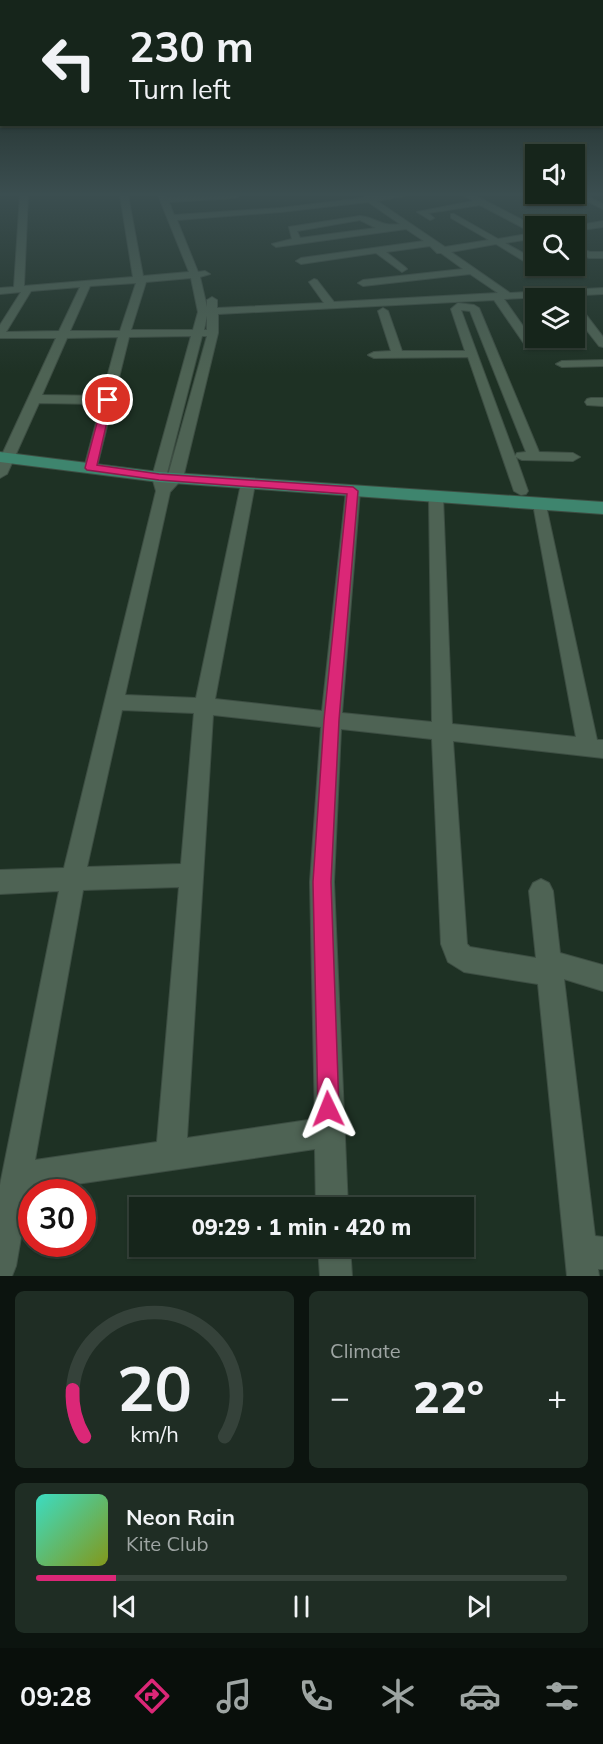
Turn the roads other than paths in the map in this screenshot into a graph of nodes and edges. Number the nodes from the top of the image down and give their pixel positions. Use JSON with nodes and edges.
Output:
{"nodes":[{"id":1,"x":353,"y":254,"type":"edge"},
{"id":2,"x":24,"y":255,"type":"edge"},
{"id":3,"x":135,"y":255,"type":"edge"},
{"id":4,"x":192,"y":255,"type":"edge"},
{"id":5,"x":349,"y":255,"type":"edge"},
{"id":6,"x":384,"y":255,"type":"edge"},
{"id":7,"x":445,"y":255,"type":"edge"},
{"id":8,"x":591,"y":255,"type":"joint"},
{"id":9,"x":603,"y":255,"type":"edge"},
{"id":10,"x":326,"y":258,"type":"junction"},
{"id":11,"x":301,"y":261,"type":"dead end"},
{"id":12,"x":335,"y":264,"type":"dead end"},
{"id":13,"x":368,"y":266,"type":"dead end"},
{"id":14,"x":603,"y":266,"type":"edge"},
{"id":15,"x":402,"y":269,"type":"dead end"},
{"id":16,"x":471,"y":271,"type":"junction"},
{"id":17,"x":200,"y":274,"type":"junction"},
{"id":18,"x":140,"y":279,"type":"junction"},
{"id":19,"x":314,"y":282,"type":"dead end"},
{"id":20,"x":86,"y":284,"type":"junction"},
{"id":21,"x":24,"y":289,"type":"junction"},
{"id":22,"x":0,"y":291,"type":"edge"},
{"id":23,"x":603,"y":291,"type":"edge"},
{"id":24,"x":585,"y":293,"type":"edge"},
{"id":25,"x":503,"y":296,"type":"junction"},
{"id":26,"x":525,"y":296,"type":"edge"},
{"id":27,"x":457,"y":303,"type":"junction"},
{"id":28,"x":331,"y":305,"type":"junction"},
{"id":29,"x":381,"y":307,"type":"junction"},
{"id":30,"x":208,"y":312,"type":"junction"},
{"id":31,"x":585,"y":320,"type":"edge"},
{"id":32,"x":198,"y":333,"type":"junction"},
{"id":33,"x":213,"y":333,"type":"junction"},
{"id":34,"x":0,"y":334,"type":"edge"},
{"id":35,"x":63,"y":334,"type":"junction"},
{"id":36,"x":123,"y":334,"type":"junction"},
{"id":37,"x":525,"y":334,"type":"edge"},
{"id":38,"x":466,"y":336,"type":"junction"},
{"id":39,"x":485,"y":336,"type":"junction"},
{"id":40,"x":603,"y":344,"type":"edge"},
{"id":41,"x":491,"y":350,"type":"junction"},
{"id":42,"x":471,"y":352,"type":"junction"},
{"id":43,"x":374,"y":355,"type":"dead end"},
{"id":44,"x":398,"y":355,"type":"junction"},
{"id":45,"x":603,"y":363,"type":"edge"},
{"id":46,"x":562,"y":364,"type":"dead end"},
{"id":47,"x":478,"y":369,"type":"junction"},
{"id":48,"x":499,"y":369,"type":"junction"},
{"id":49,"x":35,"y":399,"type":"junction"},
{"id":50,"x":108,"y":400,"type":"junction"},
{"id":51,"x":496,"y":422,"type":"junction"},
{"id":52,"x":520,"y":422,"type":"junction"},
{"id":53,"x":509,"y":456,"type":"junction"},
{"id":54,"x":534,"y":456,"type":"junction"},
{"id":55,"x":573,"y":457,"type":"dead end"},
{"id":56,"x":4,"y":458,"type":"edge"},
{"id":57,"x":91,"y":468,"type":"junction"},
{"id":58,"x":0,"y":474,"type":"edge"},
{"id":59,"x":167,"y":477,"type":"junction"},
{"id":60,"x":248,"y":484,"type":"junction"},
{"id":61,"x":353,"y":491,"type":"junction"},
{"id":62,"x":521,"y":491,"type":"junction"},
{"id":63,"x":436,"y":497,"type":"junction"},
{"id":64,"x":603,"y":497,"type":"edge"},
{"id":65,"x":540,"y":504,"type":"junction"},
{"id":66,"x":603,"y":508,"type":"edge"},
{"id":67,"x":114,"y":702,"type":"junction"},
{"id":68,"x":204,"y":706,"type":"junction"},
{"id":69,"x":331,"y":720,"type":"junction"},
{"id":70,"x":442,"y":732,"type":"junction"},
{"id":71,"x":595,"y":749,"type":"edge"},
{"id":72,"x":191,"y":875,"type":"junction"},
{"id":73,"x":73,"y":878,"type":"junction"},
{"id":74,"x":0,"y":882,"type":"edge"},
{"id":75,"x":542,"y":891,"type":"dead end"},
{"id":76,"x":549,"y":968,"type":"junction"},
{"id":77,"x":603,"y":978,"type":"edge"},
{"id":78,"x":329,"y":1132,"type":"junction"},
{"id":79,"x":171,"y":1155,"type":"junction"},
{"id":80,"x":17,"y":1178,"type":"junction"},
{"id":81,"x":332,"y":1197,"type":"edge"},
{"id":82,"x":335,"y":1257,"type":"edge"},
{"id":83,"x":589,"y":1260,"type":"edge"},
{"id":84,"x":0,"y":1266,"type":"edge"},
{"id":85,"x":336,"y":1276,"type":"edge"}],
"edges":[{"from":1,"to":13,"type":"street"},
{"from":2,"to":21,"type":"street"},
{"from":3,"to":18,"type":"street"},
{"from":4,"to":17,"type":"street"},
{"from":5,"to":10,"type":"street"},
{"from":6,"to":15,"type":"street"},
{"from":7,"to":16,"type":"street"},
{"from":8,"to":9,"type":"street"},
{"from":8,"to":14,"type":"street"},
{"from":10,"to":11,"type":"street"},
{"from":10,"to":12,"type":"street"},
{"from":16,"to":25,"type":"street"},
{"from":16,"to":29,"type":"street"},
{"from":17,"to":18,"type":"street"},
{"from":17,"to":30,"type":"street"},
{"from":18,"to":20,"type":"street"},
{"from":18,"to":36,"type":"street"},
{"from":19,"to":28,"type":"street"},
{"from":20,"to":21,"type":"street"},
{"from":20,"to":35,"type":"street"},
{"from":21,"to":22,"type":"street"},
{"from":21,"to":34,"type":"street"},
{"from":23,"to":24,"type":"street"},
{"from":25,"to":26,"type":"street"},
{"from":25,"to":27,"type":"street"},
{"from":25,"to":37,"type":"street"},
{"from":27,"to":29,"type":"street"},
{"from":27,"to":38,"type":"street"},
{"from":27,"to":39,"type":"street"},
{"from":28,"to":29,"type":"street"},
{"from":28,"to":30,"type":"street"},
{"from":29,"to":44,"type":"street"},
{"from":30,"to":32,"type":"street"},
{"from":30,"to":33,"type":"street"},
{"from":31,"to":40,"type":"street"},
{"from":32,"to":33,"type":"street"},
{"from":32,"to":36,"type":"street"},
{"from":32,"to":59,"type":"street"},
{"from":33,"to":59,"type":"street"},
{"from":34,"to":35,"type":"street"},
{"from":35,"to":36,"type":"street"},
{"from":35,"to":49,"type":"street"},
{"from":36,"to":50,"type":"street"},
{"from":38,"to":39,"type":"street"},
{"from":38,"to":42,"type":"street"},
{"from":39,"to":41,"type":"street"},
{"from":41,"to":42,"type":"street"},
{"from":41,"to":48,"type":"street"},
{"from":42,"to":44,"type":"street"},
{"from":42,"to":47,"type":"street"},
{"from":43,"to":44,"type":"street"},
{"from":45,"to":46,"type":"street"},
{"from":47,"to":48,"type":"street"},
{"from":47,"to":51,"type":"street"},
{"from":48,"to":52,"type":"street"},
{"from":49,"to":50,"type":"street"},
{"from":49,"to":56,"type":"street"},
{"from":50,"to":57,"type":"street"},
{"from":51,"to":52,"type":"street"},
{"from":51,"to":53,"type":"street"},
{"from":52,"to":54,"type":"street"},
{"from":53,"to":54,"type":"street"},
{"from":53,"to":62,"type":"street"},
{"from":54,"to":55,"type":"street"},
{"from":56,"to":57,"type":"main road"},
{"from":56,"to":58,"type":"street"},
{"from":57,"to":59,"type":"main road"},
{"from":59,"to":60,"type":"main road"},
{"from":59,"to":62,"type":"main road"},
{"from":59,"to":67,"type":"street"},
{"from":60,"to":61,"type":"main road"},
{"from":60,"to":68,"type":"street"},
{"from":61,"to":63,"type":"main road"},
{"from":61,"to":69,"type":"street"},
{"from":62,"to":64,"type":"main road"},
{"from":63,"to":65,"type":"main road"},
{"from":63,"to":70,"type":"street"},
{"from":65,"to":66,"type":"main road"},
{"from":65,"to":71,"type":"street"},
{"from":67,"to":68,"type":"street"},
{"from":67,"to":73,"type":"street"},
{"from":68,"to":69,"type":"street"},
{"from":68,"to":72,"type":"street"},
{"from":69,"to":70,"type":"street"},
{"from":69,"to":78,"type":"street"},
{"from":70,"to":71,"type":"street"},
{"from":70,"to":76,"type":"street"},
{"from":72,"to":73,"type":"street"},
{"from":72,"to":79,"type":"street"},
{"from":73,"to":74,"type":"street"},
{"from":73,"to":80,"type":"street"},
{"from":75,"to":76,"type":"street"},
{"from":76,"to":77,"type":"street"},
{"from":76,"to":83,"type":"street"},
{"from":78,"to":79,"type":"street"},
{"from":78,"to":81,"type":"street"},
{"from":79,"to":80,"type":"street"},
{"from":80,"to":84,"type":"street"},
{"from":82,"to":85,"type":"street"}]}
